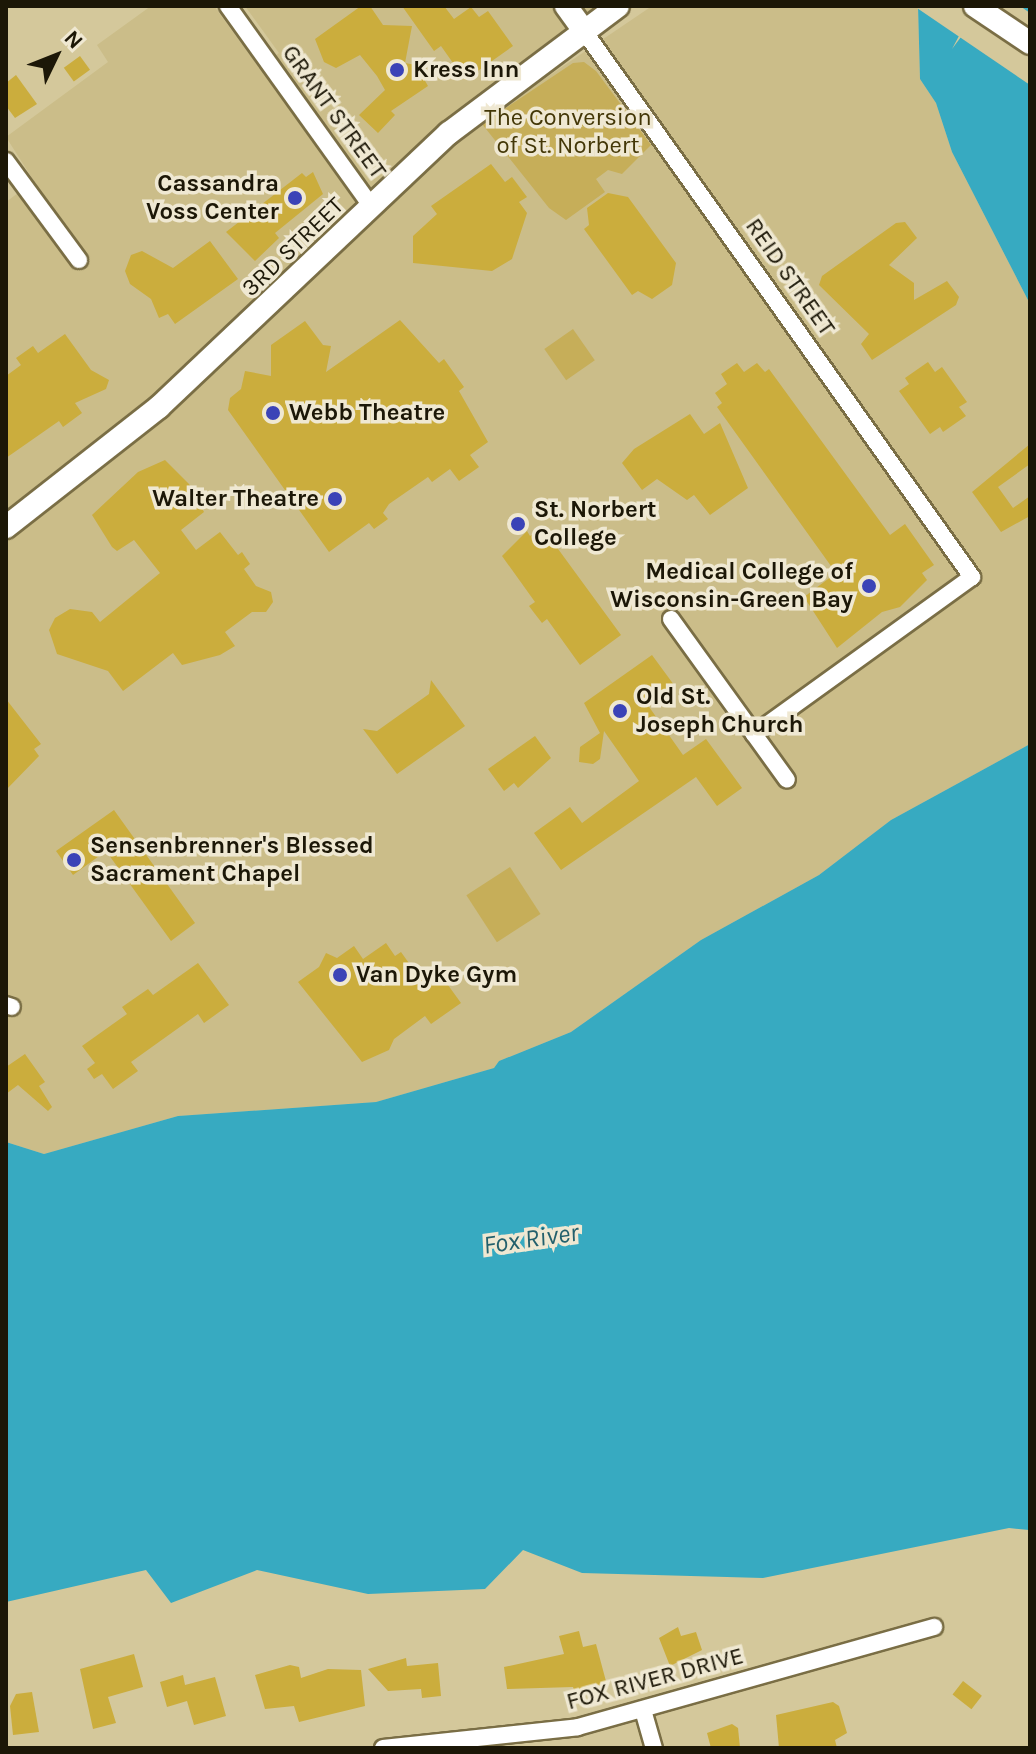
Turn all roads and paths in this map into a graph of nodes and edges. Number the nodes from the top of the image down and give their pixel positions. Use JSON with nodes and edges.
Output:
{"nodes":[{"id":1,"x":228,"y":6,"type":"edge"},
{"id":2,"x":566,"y":6,"type":"edge"},
{"id":3,"x":618,"y":6,"type":"edge"},
{"id":4,"x":975,"y":6,"type":"edge"},
{"id":5,"x":584,"y":31,"type":"junction"},
{"id":6,"x":1030,"y":43,"type":"edge"},
{"id":7,"x":6,"y":161,"type":"edge"},
{"id":8,"x":372,"y":207,"type":"junction"},
{"id":9,"x":79,"y":260,"type":"dead end"},
{"id":10,"x":6,"y":527,"type":"edge"},
{"id":11,"x":671,"y":619,"type":"dead end"},
{"id":12,"x":754,"y":734,"type":"junction"},
{"id":13,"x":787,"y":780,"type":"dead end"},
{"id":14,"x":934,"y":1627,"type":"dead end"},
{"id":15,"x":643,"y":1710,"type":"junction"},
{"id":16,"x":383,"y":1748,"type":"edge"},
{"id":17,"x":654,"y":1748,"type":"edge"}],
"edges":[{"from":1,"to":8,"type":"street","name":"GRANT STREET"},
{"from":2,"to":5,"type":"main road","name":"REID STREET"},
{"from":3,"to":5,"type":"main road","name":"3RD STREET"},
{"from":4,"to":6,"type":"main road"},
{"from":5,"to":8,"type":"main road","name":"3RD STREET"},
{"from":5,"to":12,"type":"street","name":"REID STREET"},
{"from":7,"to":9,"type":"street"},
{"from":8,"to":10,"type":"main road","name":"3RD STREET"},
{"from":11,"to":12,"type":"street"},
{"from":12,"to":13,"type":"street"},
{"from":14,"to":15,"type":"street","name":"FOX RIVER DRIVE"},
{"from":15,"to":16,"type":"street","name":"FOX RIVER DRIVE"},
{"from":15,"to":17,"type":"street"}]}
